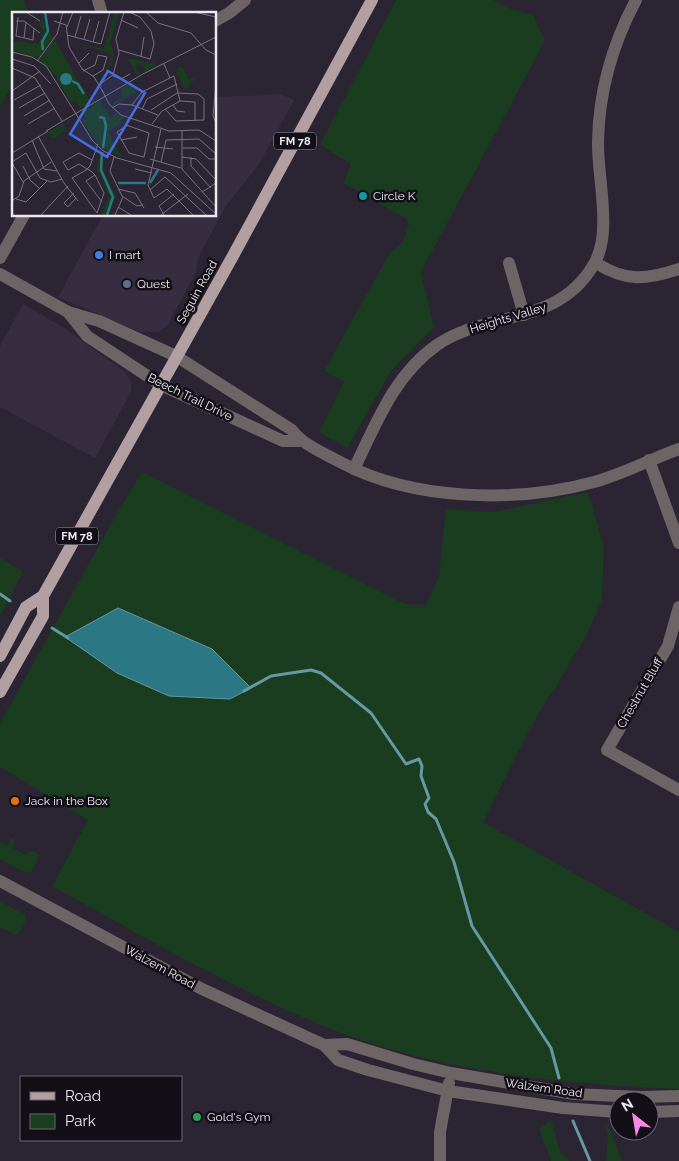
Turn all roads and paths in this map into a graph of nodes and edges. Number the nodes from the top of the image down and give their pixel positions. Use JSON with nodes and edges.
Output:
{"nodes":[{"id":1,"x":245,"y":0,"type":"edge"},
{"id":2,"x":372,"y":0,"type":"edge"},
{"id":3,"x":636,"y":0,"type":"edge"},
{"id":4,"x":216,"y":20,"type":"edge"},
{"id":5,"x":23,"y":216,"type":"edge"},
{"id":6,"x":0,"y":258,"type":"edge"},
{"id":7,"x":509,"y":263,"type":"dead end"},
{"id":8,"x":596,"y":263,"type":"junction"},
{"id":9,"x":679,"y":269,"type":"edge"},
{"id":10,"x":0,"y":274,"type":"edge"},
{"id":11,"x":68,"y":312,"type":"junction"},
{"id":12,"x":524,"y":315,"type":"junction"},
{"id":13,"x":176,"y":356,"type":"junction"},
{"id":14,"x":161,"y":385,"type":"junction"},
{"id":15,"x":300,"y":441,"type":"junction"},
{"id":16,"x":679,"y":449,"type":"edge"},
{"id":17,"x":649,"y":460,"type":"junction"},
{"id":18,"x":354,"y":469,"type":"junction"},
{"id":19,"x":679,"y":543,"type":"edge"},
{"id":20,"x":43,"y":596,"type":"junction"},
{"id":21,"x":679,"y":607,"type":"edge"},
{"id":22,"x":0,"y":656,"type":"edge"},
{"id":23,"x":0,"y":692,"type":"edge"},
{"id":24,"x":679,"y":790,"type":"edge"},
{"id":25,"x":0,"y":881,"type":"edge"},
{"id":26,"x":324,"y":1045,"type":"junction"},
{"id":27,"x":451,"y":1073,"type":"junction"},
{"id":28,"x":448,"y":1091,"type":"junction"},
{"id":29,"x":679,"y":1096,"type":"edge"},
{"id":30,"x":609,"y":1111,"type":"edge"},
{"id":31,"x":679,"y":1111,"type":"edge"},
{"id":32,"x":659,"y":1112,"type":"edge"},
{"id":33,"x":440,"y":1161,"type":"edge"}],
"edges":[{"from":1,"to":4,"type":"street"},
{"from":2,"to":13,"type":"main road","name":"Seguin Road","number":"FM 78"},
{"from":3,"to":8,"type":"street","name":"Heights Valley"},
{"from":5,"to":6,"type":"street"},
{"from":7,"to":12,"type":"street"},
{"from":8,"to":9,"type":"street"},
{"from":8,"to":12,"type":"street","name":"Heights Valley"},
{"from":10,"to":11,"type":"street","name":"Beech Trail Drive"},
{"from":11,"to":13,"type":"street","name":"Beech Trail Drive"},
{"from":11,"to":14,"type":"street","name":"Beech Trail Drive"},
{"from":12,"to":18,"type":"street","name":"Heights Valley"},
{"from":13,"to":14,"type":"main road","name":"Seguin Road","number":"FM 78"},
{"from":13,"to":15,"type":"street","name":"Beech Trail Drive"},
{"from":14,"to":15,"type":"street","name":"Beech Trail Drive"},
{"from":14,"to":20,"type":"main road","name":"Seguin Road","number":"FM 78"},
{"from":15,"to":18,"type":"street","name":"Beech Trail Drive"},
{"from":16,"to":17,"type":"street","name":"Beech Trail Drive"},
{"from":17,"to":18,"type":"street","name":"Beech Trail Drive"},
{"from":17,"to":19,"type":"street"},
{"from":20,"to":22,"type":"main road","name":"Seguin Road","number":"FM 78"},
{"from":20,"to":23,"type":"main road","name":"Seguin Road","number":"FM 78"},
{"from":21,"to":24,"type":"street","name":"Chestnut Bluff"},
{"from":25,"to":26,"type":"street","name":"Walzem Road"},
{"from":26,"to":27,"type":"street","name":"Walzem Road"},
{"from":26,"to":28,"type":"street","name":"Walzem Road"},
{"from":27,"to":28,"type":"street"},
{"from":27,"to":29,"type":"street","name":"Walzem Road"},
{"from":28,"to":30,"type":"street","name":"Walzem Road"},
{"from":28,"to":33,"type":"street"},
{"from":31,"to":32,"type":"street"}]}
